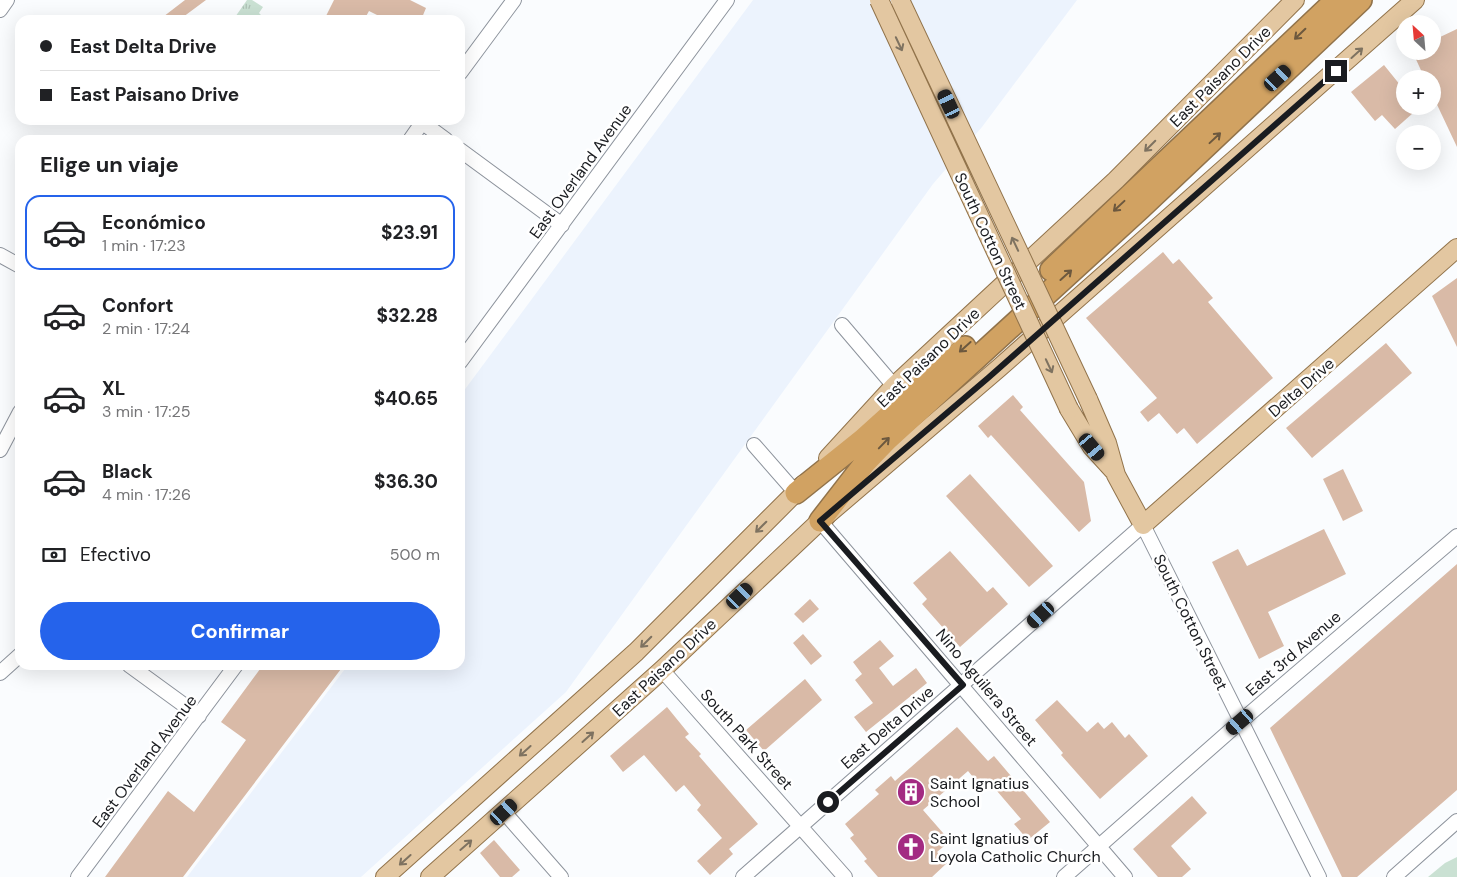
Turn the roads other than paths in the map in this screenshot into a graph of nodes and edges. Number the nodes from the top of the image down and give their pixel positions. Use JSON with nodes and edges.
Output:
{"nodes":[{"id":1,"x":8,"y":0,"type":"edge"},
{"id":2,"x":514,"y":0,"type":"edge"},
{"id":3,"x":726,"y":0,"type":"edge"},
{"id":4,"x":879,"y":0,"type":"edge"},
{"id":5,"x":900,"y":0,"type":"edge"},
{"id":6,"x":1296,"y":0,"type":"edge"},
{"id":7,"x":1336,"y":0,"type":"edge"},
{"id":8,"x":1361,"y":0,"type":"edge"},
{"id":9,"x":1415,"y":0,"type":"edge"},
{"id":10,"x":0,"y":10,"type":"edge"},
{"id":11,"x":465,"y":66,"type":"edge"},
{"id":12,"x":429,"y":125,"type":"edge"},
{"id":13,"x":440,"y":135,"type":"edge"},
{"id":14,"x":465,"y":154,"type":"edge"},
{"id":15,"x":562,"y":225,"type":"junction"},
{"id":16,"x":1457,"y":248,"type":"edge"},
{"id":17,"x":0,"y":255,"type":"edge"},
{"id":18,"x":15,"y":263,"type":"edge"},
{"id":19,"x":842,"y":325,"type":"dead end"},
{"id":20,"x":465,"y":355,"type":"edge"},
{"id":21,"x":894,"y":386,"type":"junction"},
{"id":22,"x":15,"y":422,"type":"edge"},
{"id":23,"x":754,"y":445,"type":"dead end"},
{"id":24,"x":0,"y":450,"type":"edge"},
{"id":25,"x":1116,"y":475,"type":"junction"},
{"id":26,"x":796,"y":493,"type":"junction"},
{"id":27,"x":820,"y":521,"type":"junction"},
{"id":28,"x":1143,"y":525,"type":"junction"},
{"id":29,"x":1457,"y":536,"type":"edge"},
{"id":30,"x":15,"y":660,"type":"edge"},
{"id":31,"x":136,"y":670,"type":"edge"},
{"id":32,"x":232,"y":670,"type":"edge"},
{"id":33,"x":662,"y":670,"type":"junction"},
{"id":34,"x":0,"y":673,"type":"edge"},
{"id":35,"x":963,"y":685,"type":"junction"},
{"id":36,"x":199,"y":716,"type":"junction"},
{"id":37,"x":1240,"y":722,"type":"junction"},
{"id":38,"x":504,"y":812,"type":"junction"},
{"id":39,"x":1457,"y":821,"type":"edge"},
{"id":40,"x":801,"y":826,"type":"junction"},
{"id":41,"x":1098,"y":847,"type":"junction"},
{"id":42,"x":78,"y":877,"type":"edge"},
{"id":43,"x":385,"y":877,"type":"edge"},
{"id":44,"x":430,"y":877,"type":"edge"},
{"id":45,"x":561,"y":877,"type":"edge"},
{"id":46,"x":743,"y":877,"type":"edge"},
{"id":47,"x":845,"y":877,"type":"edge"},
{"id":48,"x":1064,"y":877,"type":"edge"},
{"id":49,"x":1125,"y":877,"type":"edge"},
{"id":50,"x":1319,"y":877,"type":"edge"},
{"id":51,"x":1394,"y":877,"type":"edge"}],
"edges":[{"from":1,"to":10,"type":"street"},
{"from":2,"to":11,"type":"street"},
{"from":3,"to":15,"type":"street","name":"East Overland Avenue"},
{"from":4,"to":25,"type":"main road","name":"South Cotton Street","one_way":true,"bridge":true},
{"from":25,"to":5,"type":"main road","name":"South Cotton Street","one_way":true,"bridge":true},
{"from":6,"to":21,"type":"main road","name":"East Paisano Drive","one_way":true},
{"from":7,"to":26,"type":"highway","one_way":true},
{"from":27,"to":8,"type":"highway","one_way":true},
{"from":27,"to":9,"type":"main road","name":"East Paisano Drive","one_way":true},
{"from":12,"to":13,"type":"street"},
{"from":14,"to":15,"type":"street"},
{"from":15,"to":20,"type":"street","name":"East Overland Avenue"},
{"from":16,"to":28,"type":"main road","name":"Delta Drive"},
{"from":17,"to":18,"type":"street"},
{"from":19,"to":21,"type":"street"},
{"from":21,"to":26,"type":"main road","name":"East Paisano Drive"},
{"from":22,"to":24,"type":"street"},
{"from":23,"to":26,"type":"street"},
{"from":25,"to":28,"type":"main road","name":"South Cotton Street"},
{"from":26,"to":43,"type":"main road","name":"East Paisano Drive","one_way":true},
{"from":27,"to":33,"type":"main road","name":"East Paisano Drive"},
{"from":27,"to":35,"type":"street","name":"Nino Aguilera Street"},
{"from":28,"to":35,"type":"street","name":"East Delta Drive"},
{"from":28,"to":37,"type":"street","name":"South Cotton Street"},
{"from":29,"to":37,"type":"street","name":"East 3rd Avenue"},
{"from":30,"to":34,"type":"street"},
{"from":31,"to":36,"type":"street"},
{"from":32,"to":36,"type":"street","name":"East Overland Avenue"},
{"from":38,"to":33,"type":"main road","name":"East Paisano Drive","one_way":true},
{"from":33,"to":40,"type":"street","name":"South Park Street"},
{"from":35,"to":40,"type":"street","name":"East Delta Drive"},
{"from":35,"to":41,"type":"street","name":"Nino Aguilera Street"},
{"from":36,"to":42,"type":"street","name":"East Overland Avenue"},
{"from":37,"to":41,"type":"street","name":"East 3rd Avenue"},
{"from":37,"to":50,"type":"street","name":"South Cotton Street"},
{"from":44,"to":38,"type":"main road","name":"East Paisano Drive","one_way":true},
{"from":38,"to":45,"type":"street"},
{"from":39,"to":51,"type":"street"},
{"from":40,"to":46,"type":"street","name":"East Delta Drive"},
{"from":40,"to":47,"type":"street","name":"South Park Street"},
{"from":41,"to":48,"type":"street","name":"East 3rd Avenue"},
{"from":41,"to":49,"type":"street","name":"Nino Aguilera Street"}]}
